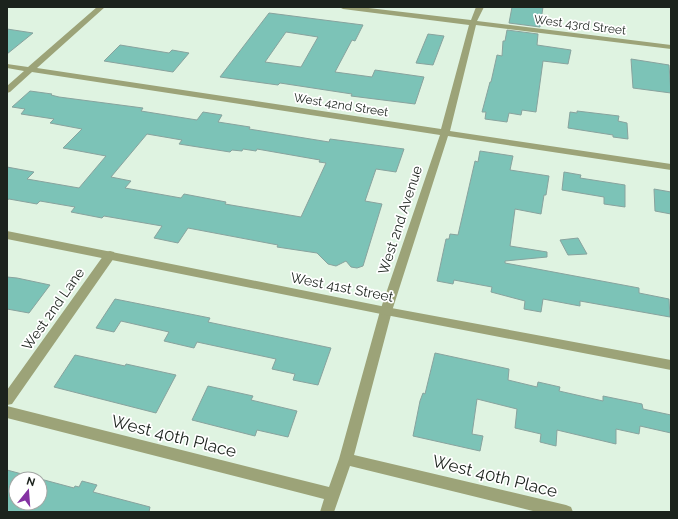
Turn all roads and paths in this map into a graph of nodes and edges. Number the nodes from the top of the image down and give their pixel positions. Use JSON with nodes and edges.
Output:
{"nodes":[{"id":1,"x":101,"y":7,"type":"edge"},
{"id":2,"x":343,"y":7,"type":"edge"},
{"id":3,"x":480,"y":7,"type":"edge"},
{"id":4,"x":473,"y":23,"type":"junction"},
{"id":5,"x":671,"y":47,"type":"edge"},
{"id":6,"x":7,"y":66,"type":"edge"},
{"id":7,"x":30,"y":69,"type":"junction"},
{"id":8,"x":7,"y":90,"type":"edge"},
{"id":9,"x":445,"y":132,"type":"junction"},
{"id":10,"x":671,"y":166,"type":"edge"},
{"id":11,"x":7,"y":235,"type":"edge"},
{"id":12,"x":110,"y":255,"type":"junction"},
{"id":13,"x":386,"y":311,"type":"junction"},
{"id":14,"x":671,"y":365,"type":"edge"},
{"id":15,"x":7,"y":400,"type":"edge"},
{"id":16,"x":7,"y":412,"type":"edge"},
{"id":17,"x":346,"y":459,"type":"junction"},
{"id":18,"x":333,"y":495,"type":"junction"},
{"id":19,"x":327,"y":512,"type":"edge"},
{"id":20,"x":566,"y":512,"type":"edge"}],
"edges":[{"from":1,"to":7,"type":"street"},
{"from":2,"to":4,"type":"street","name":"West 43rd Street"},
{"from":3,"to":4,"type":"street","name":"West 2nd Avenue"},
{"from":4,"to":5,"type":"street","name":"West 43rd Street"},
{"from":4,"to":9,"type":"street","name":"West 2nd Avenue"},
{"from":6,"to":7,"type":"street","name":"West 42nd Street"},
{"from":7,"to":8,"type":"street"},
{"from":7,"to":9,"type":"street","name":"West 42nd Street"},
{"from":9,"to":10,"type":"street","name":"West 42nd Street"},
{"from":9,"to":13,"type":"street","name":"West 2nd Avenue"},
{"from":11,"to":12,"type":"street","name":"West 41st Street"},
{"from":12,"to":13,"type":"street","name":"West 41st Street"},
{"from":12,"to":15,"type":"street","name":"West 2nd Lane"},
{"from":13,"to":14,"type":"street","name":"West 41st Street"},
{"from":13,"to":17,"type":"street","name":"West 2nd Avenue"},
{"from":16,"to":18,"type":"street","name":"West 40th Place"},
{"from":17,"to":18,"type":"street","name":"West 2nd Avenue"},
{"from":17,"to":20,"type":"street","name":"West 40th Place"},
{"from":18,"to":19,"type":"street","name":"West 2nd Avenue"}]}
